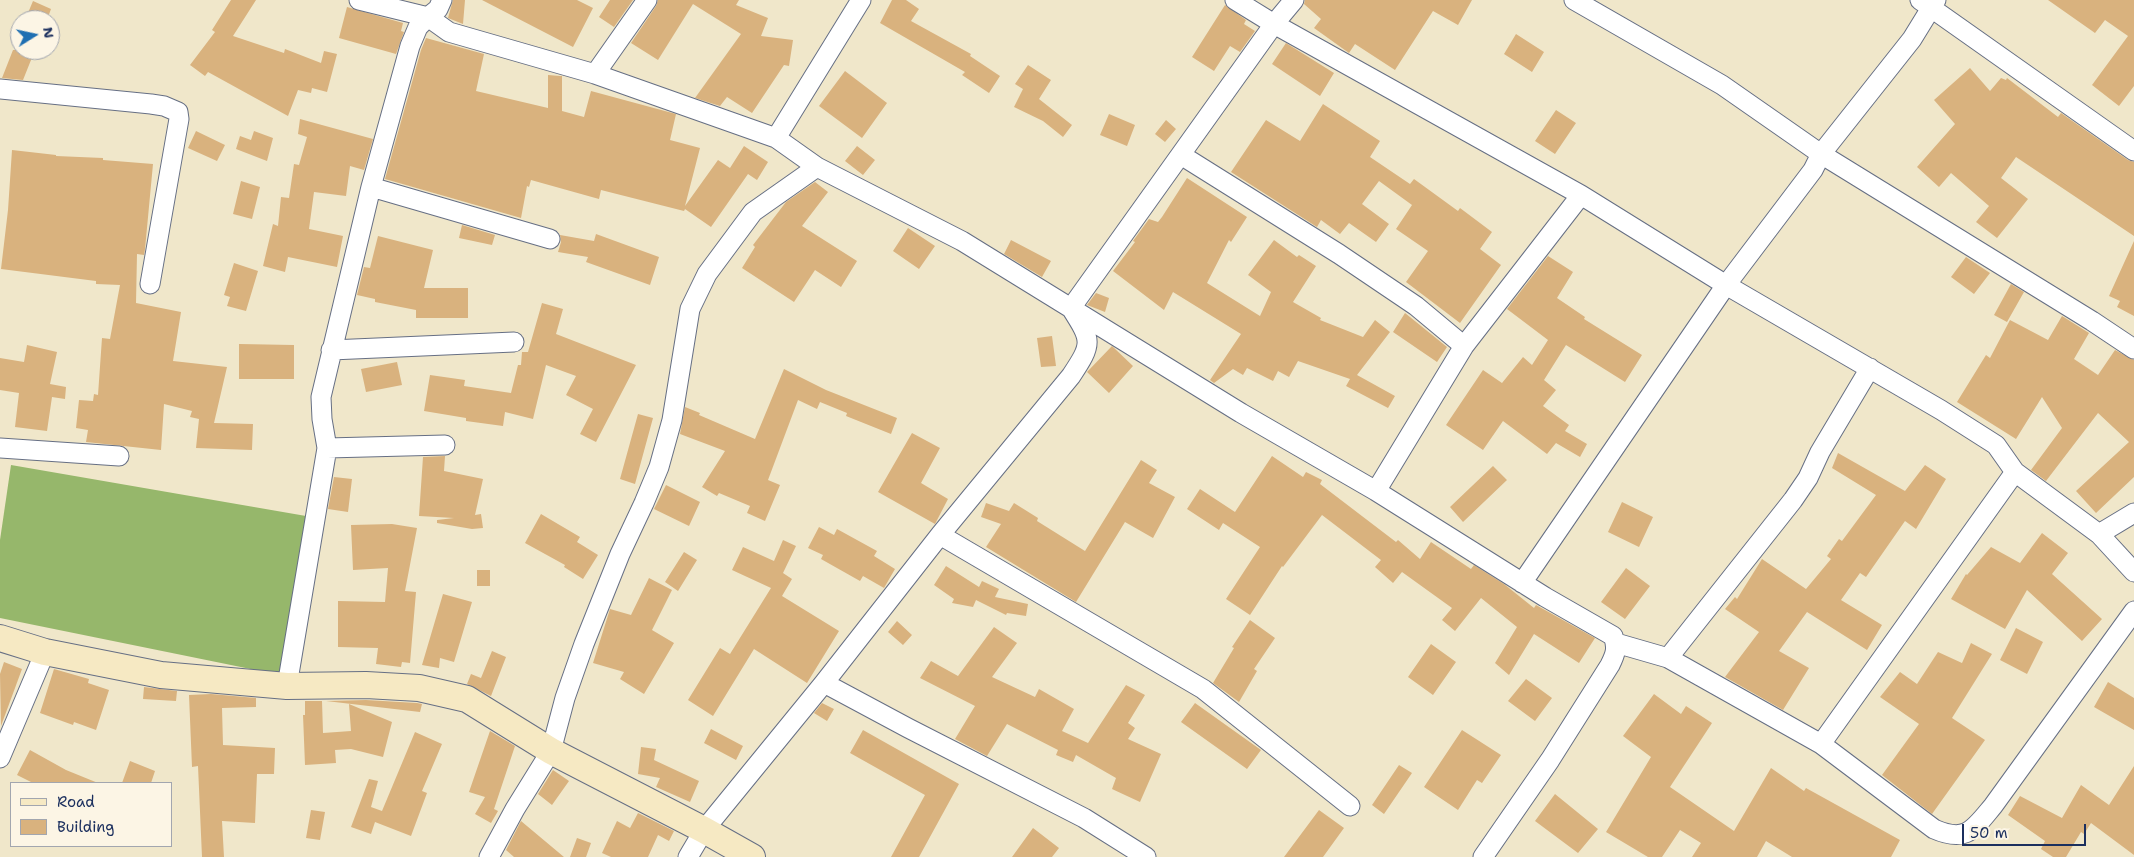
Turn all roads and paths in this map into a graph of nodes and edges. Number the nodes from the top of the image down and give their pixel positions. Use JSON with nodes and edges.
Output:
{"nodes":[{"id":1,"x":359,"y":0,"type":"edge"},
{"id":2,"x":442,"y":0,"type":"edge"},
{"id":3,"x":647,"y":0,"type":"edge"},
{"id":4,"x":861,"y":0,"type":"edge"},
{"id":5,"x":1235,"y":0,"type":"edge"},
{"id":6,"x":1294,"y":0,"type":"edge"},
{"id":7,"x":1574,"y":0,"type":"edge"},
{"id":8,"x":1930,"y":3,"type":"edge"},
{"id":9,"x":428,"y":17,"type":"junction"},
{"id":10,"x":1274,"y":24,"type":"junction"},
{"id":11,"x":595,"y":74,"type":"junction"},
{"id":12,"x":0,"y":89,"type":"edge"},
{"id":13,"x":776,"y":138,"type":"junction"},
{"id":14,"x":2134,"y":151,"type":"edge"},
{"id":15,"x":1821,"y":154,"type":"junction"},
{"id":16,"x":1182,"y":155,"type":"junction"},
{"id":17,"x":817,"y":167,"type":"junction"},
{"id":18,"x":371,"y":187,"type":"junction"},
{"id":19,"x":1581,"y":195,"type":"junction"},
{"id":20,"x":550,"y":239,"type":"dead end"},
{"id":21,"x":150,"y":284,"type":"dead end"},
{"id":22,"x":1726,"y":285,"type":"junction"},
{"id":23,"x":1071,"y":308,"type":"junction"},
{"id":24,"x":514,"y":342,"type":"dead end"},
{"id":25,"x":1464,"y":346,"type":"junction"},
{"id":26,"x":2134,"y":349,"type":"edge"},
{"id":27,"x":331,"y":350,"type":"junction"},
{"id":28,"x":1870,"y":368,"type":"junction"},
{"id":29,"x":445,"y":445,"type":"dead end"},
{"id":30,"x":0,"y":448,"type":"edge"},
{"id":31,"x":327,"y":448,"type":"junction"},
{"id":32,"x":119,"y":456,"type":"dead end"},
{"id":33,"x":2015,"y":472,"type":"junction"},
{"id":34,"x":1376,"y":491,"type":"junction"},
{"id":35,"x":2134,"y":513,"type":"edge"},
{"id":36,"x":2099,"y":534,"type":"junction"},
{"id":37,"x":940,"y":535,"type":"junction"},
{"id":38,"x":2134,"y":572,"type":"edge"},
{"id":39,"x":1522,"y":582,"type":"junction"},
{"id":40,"x":2134,"y":611,"type":"edge"},
{"id":41,"x":0,"y":638,"type":"edge"},
{"id":42,"x":1616,"y":643,"type":"junction"},
{"id":43,"x":45,"y":652,"type":"junction"},
{"id":44,"x":1668,"y":658,"type":"junction"},
{"id":45,"x":824,"y":683,"type":"junction"},
{"id":46,"x":287,"y":686,"type":"junction"},
{"id":47,"x":1821,"y":744,"type":"junction"},
{"id":48,"x":551,"y":751,"type":"junction"},
{"id":49,"x":0,"y":758,"type":"edge"},
{"id":50,"x":1350,"y":806,"type":"dead end"},
{"id":51,"x":704,"y":830,"type":"junction"},
{"id":52,"x":489,"y":857,"type":"edge"},
{"id":53,"x":688,"y":857,"type":"edge"},
{"id":54,"x":752,"y":857,"type":"edge"},
{"id":55,"x":1146,"y":857,"type":"edge"},
{"id":56,"x":1483,"y":857,"type":"edge"}],
"edges":[{"from":1,"to":9,"type":"street"},
{"from":2,"to":9,"type":"street"},
{"from":3,"to":11,"type":"street"},
{"from":4,"to":13,"type":"street"},
{"from":5,"to":10,"type":"street"},
{"from":6,"to":10,"type":"street"},
{"from":7,"to":15,"type":"street"},
{"from":8,"to":14,"type":"street"},
{"from":8,"to":15,"type":"street"},
{"from":9,"to":11,"type":"street"},
{"from":9,"to":18,"type":"street"},
{"from":10,"to":16,"type":"street"},
{"from":10,"to":19,"type":"street"},
{"from":11,"to":13,"type":"street"},
{"from":12,"to":21,"type":"street"},
{"from":13,"to":17,"type":"street"},
{"from":15,"to":22,"type":"street"},
{"from":15,"to":26,"type":"street"},
{"from":16,"to":23,"type":"street"},
{"from":16,"to":25,"type":"street"},
{"from":17,"to":23,"type":"street"},
{"from":17,"to":48,"type":"street"},
{"from":18,"to":20,"type":"street"},
{"from":18,"to":27,"type":"street"},
{"from":19,"to":22,"type":"street"},
{"from":19,"to":25,"type":"street"},
{"from":22,"to":28,"type":"street"},
{"from":22,"to":39,"type":"street"},
{"from":23,"to":34,"type":"street"},
{"from":23,"to":37,"type":"street"},
{"from":24,"to":27,"type":"street"},
{"from":25,"to":34,"type":"street"},
{"from":27,"to":31,"type":"street"},
{"from":28,"to":33,"type":"street"},
{"from":28,"to":44,"type":"street"},
{"from":29,"to":31,"type":"street"},
{"from":30,"to":32,"type":"street"},
{"from":31,"to":46,"type":"street"},
{"from":33,"to":36,"type":"street"},
{"from":33,"to":47,"type":"street"},
{"from":34,"to":39,"type":"street"},
{"from":35,"to":36,"type":"street"},
{"from":36,"to":38,"type":"street"},
{"from":37,"to":45,"type":"street"},
{"from":37,"to":50,"type":"street"},
{"from":39,"to":42,"type":"street"},
{"from":40,"to":47,"type":"street"},
{"from":41,"to":43,"type":"street"},
{"from":42,"to":44,"type":"street"},
{"from":42,"to":56,"type":"street"},
{"from":43,"to":46,"type":"street"},
{"from":43,"to":49,"type":"street"},
{"from":44,"to":47,"type":"street"},
{"from":45,"to":51,"type":"street"},
{"from":45,"to":55,"type":"street"},
{"from":46,"to":48,"type":"street"},
{"from":48,"to":51,"type":"street"},
{"from":48,"to":52,"type":"street"},
{"from":51,"to":53,"type":"street"},
{"from":51,"to":54,"type":"street"}]}
